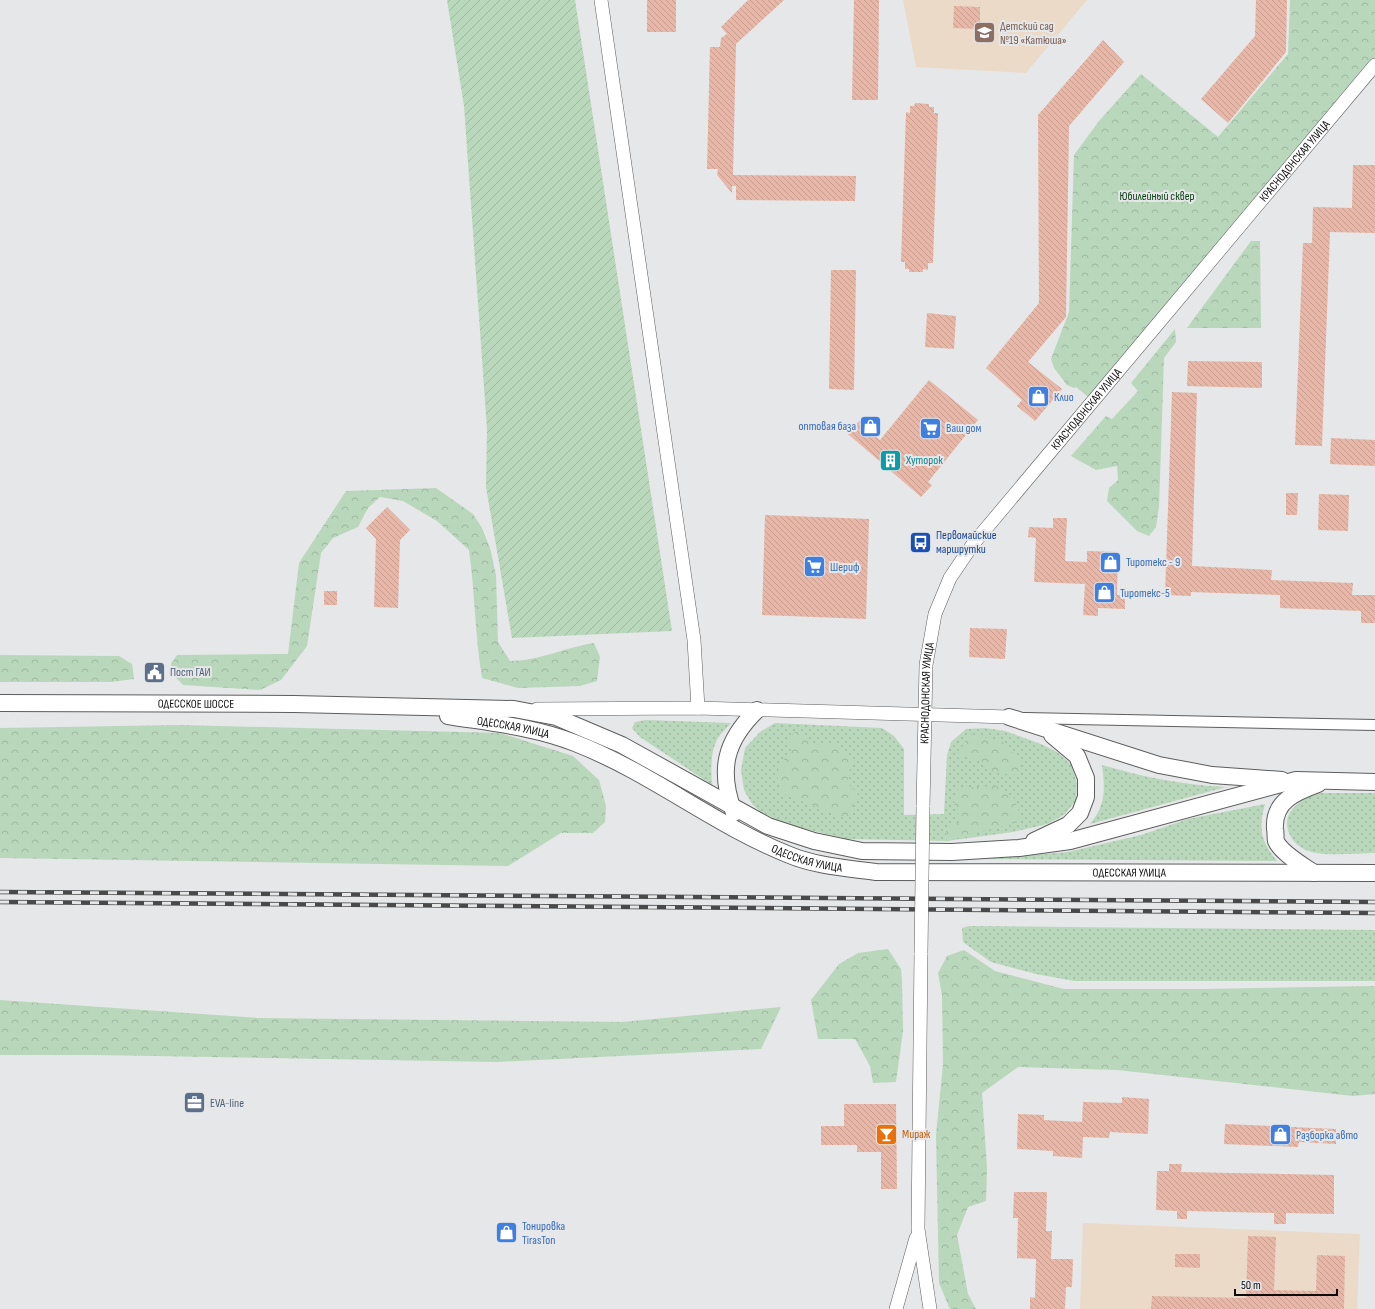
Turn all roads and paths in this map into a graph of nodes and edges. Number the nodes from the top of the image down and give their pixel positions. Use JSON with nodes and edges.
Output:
{"nodes":[{"id":1,"x":601,"y":0,"type":"edge"},
{"id":2,"x":1375,"y":65,"type":"edge"},
{"id":3,"x":0,"y":703,"type":"edge"},
{"id":4,"x":392,"y":707,"type":"junction"},
{"id":5,"x":698,"y":708,"type":"junction"},
{"id":6,"x":514,"y":709,"type":"junction"},
{"id":7,"x":757,"y":710,"type":"junction"},
{"id":8,"x":924,"y":714,"type":"junction"},
{"id":9,"x":1009,"y":717,"type":"junction"},
{"id":10,"x":1375,"y":725,"type":"edge"},
{"id":11,"x":1048,"y":731,"type":"junction"},
{"id":12,"x":1296,"y":780,"type":"junction"},
{"id":13,"x":1325,"y":781,"type":"junction"},
{"id":14,"x":1375,"y":782,"type":"edge"},
{"id":15,"x":732,"y":808,"type":"junction"},
{"id":16,"x":742,"y":834,"type":"junction"},
{"id":17,"x":1019,"y":848,"type":"junction"},
{"id":18,"x":1314,"y":873,"type":"junction"},
{"id":19,"x":1375,"y":873,"type":"edge"},
{"id":20,"x":918,"y":1229,"type":"junction"},
{"id":21,"x":896,"y":1309,"type":"edge"},
{"id":22,"x":930,"y":1309,"type":"edge"}],
"edges":[{"from":1,"to":5,"type":"street"},
{"from":2,"to":8,"type":"street","name":"КРАСНОДОНСКАЯ УЛИЦА"},
{"from":3,"to":4,"type":"main road","name":"ОДЕССКОЕ ШОССЕ"},
{"from":4,"to":6,"type":"main road","name":"ОДЕССКАЯ УЛИЦА"},
{"from":4,"to":16,"type":"main road","name":"ОДЕССКАЯ УЛИЦА"},
{"from":5,"to":6,"type":"street","name":"ОДЕССКАЯ УЛИЦА"},
{"from":5,"to":7,"type":"street","name":"ОДЕССКАЯ УЛИЦА"},
{"from":6,"to":15,"type":"main road","name":"ОДЕССКАЯ УЛИЦА"},
{"from":7,"to":8,"type":"street","name":"ОДЕССКАЯ УЛИЦА"},
{"from":7,"to":15,"type":"main road"},
{"from":8,"to":9,"type":"street","name":"ОДЕССКАЯ УЛИЦА"},
{"from":8,"to":20,"type":"street","name":"КРАСНОДОНСКАЯ УЛИЦА","bridge":true},
{"from":9,"to":10,"type":"street"},
{"from":9,"to":11,"type":"main road"},
{"from":11,"to":12,"type":"main road"},
{"from":11,"to":17,"type":"main road"},
{"from":12,"to":13,"type":"main road","name":"ОДЕССКАЯ УЛИЦА"},
{"from":12,"to":17,"type":"main road","name":"ОДЕССКАЯ УЛИЦА"},
{"from":13,"to":14,"type":"main road","name":"ОДЕССКАЯ УЛИЦА"},
{"from":13,"to":18,"type":"main road"},
{"from":15,"to":16,"type":"main road"},
{"from":15,"to":17,"type":"main road","name":"ОДЕССКАЯ УЛИЦА"},
{"from":16,"to":18,"type":"main road","name":"ОДЕССКАЯ УЛИЦА"},
{"from":18,"to":19,"type":"main road","name":"ОДЕССКАЯ УЛИЦА"},
{"from":20,"to":21,"type":"street"},
{"from":20,"to":22,"type":"street"}]}
